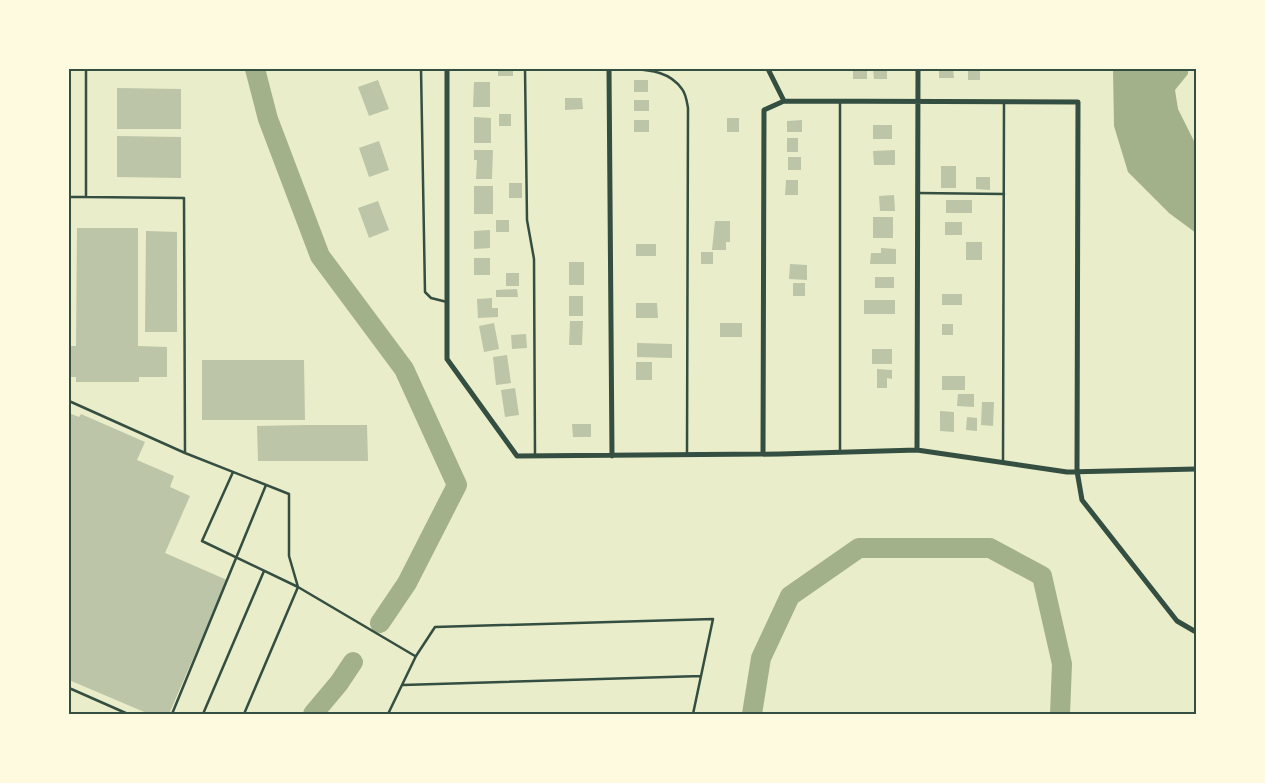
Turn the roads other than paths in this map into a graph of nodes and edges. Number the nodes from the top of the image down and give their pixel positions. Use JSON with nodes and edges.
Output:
{"nodes":[{"id":1,"x":86,"y":69,"type":"edge"},
{"id":2,"x":421,"y":69,"type":"edge"},
{"id":3,"x":447,"y":69,"type":"edge"},
{"id":4,"x":525,"y":69,"type":"edge"},
{"id":5,"x":609,"y":69,"type":"edge"},
{"id":6,"x":632,"y":69,"type":"edge"},
{"id":7,"x":768,"y":69,"type":"edge"},
{"id":8,"x":918,"y":69,"type":"edge"},
{"id":9,"x":784,"y":101,"type":"junction"},
{"id":10,"x":919,"y":102,"type":"junction"},
{"id":11,"x":1004,"y":102,"type":"junction"},
{"id":12,"x":840,"y":103,"type":"junction"},
{"id":13,"x":918,"y":193,"type":"junction"},
{"id":14,"x":1004,"y":194,"type":"junction"},
{"id":15,"x":86,"y":196,"type":"junction"},
{"id":16,"x":69,"y":197,"type":"edge"},
{"id":17,"x":447,"y":302,"type":"junction"},
{"id":18,"x":69,"y":401,"type":"edge"},
{"id":19,"x":916,"y":450,"type":"junction"},
{"id":20,"x":840,"y":452,"type":"junction"},
{"id":21,"x":186,"y":453,"type":"junction"},
{"id":22,"x":763,"y":454,"type":"junction"},
{"id":23,"x":687,"y":455,"type":"junction"},
{"id":24,"x":534,"y":456,"type":"junction"},
{"id":25,"x":612,"y":456,"type":"junction"},
{"id":26,"x":1004,"y":463,"type":"junction"},
{"id":27,"x":1196,"y":468,"type":"edge"},
{"id":28,"x":1077,"y":471,"type":"junction"},
{"id":29,"x":233,"y":472,"type":"junction"},
{"id":30,"x":266,"y":485,"type":"junction"},
{"id":31,"x":237,"y":558,"type":"junction"},
{"id":32,"x":264,"y":570,"type":"junction"},
{"id":33,"x":298,"y":587,"type":"junction"},
{"id":34,"x":1196,"y":632,"type":"edge"},
{"id":35,"x":416,"y":656,"type":"junction"},
{"id":36,"x":701,"y":676,"type":"junction"},
{"id":37,"x":402,"y":685,"type":"junction"},
{"id":38,"x":69,"y":688,"type":"edge"},
{"id":39,"x":128,"y":714,"type":"edge"},
{"id":40,"x":172,"y":714,"type":"edge"},
{"id":41,"x":203,"y":714,"type":"edge"},
{"id":42,"x":244,"y":714,"type":"edge"},
{"id":43,"x":388,"y":714,"type":"edge"},
{"id":44,"x":693,"y":714,"type":"edge"}],
"edges":[{"from":1,"to":15,"type":"lane"},
{"from":2,"to":17,"type":"lane"},
{"from":3,"to":17,"type":"street"},
{"from":4,"to":24,"type":"lane"},
{"from":5,"to":25,"type":"street"},
{"from":6,"to":23,"type":"lane"},
{"from":7,"to":9,"type":"street"},
{"from":8,"to":10,"type":"street"},
{"from":9,"to":12,"type":"street"},
{"from":9,"to":22,"type":"street"},
{"from":10,"to":11,"type":"street"},
{"from":10,"to":12,"type":"street"},
{"from":10,"to":13,"type":"street"},
{"from":11,"to":14,"type":"lane"},
{"from":11,"to":28,"type":"street"},
{"from":12,"to":20,"type":"lane"},
{"from":13,"to":14,"type":"lane"},
{"from":13,"to":19,"type":"street"},
{"from":14,"to":26,"type":"lane"},
{"from":15,"to":16,"type":"lane"},
{"from":15,"to":21,"type":"lane"},
{"from":17,"to":24,"type":"street"},
{"from":18,"to":21,"type":"lane"},
{"from":19,"to":20,"type":"street"},
{"from":19,"to":26,"type":"street"},
{"from":20,"to":22,"type":"street"},
{"from":21,"to":29,"type":"lane"},
{"from":22,"to":23,"type":"street"},
{"from":23,"to":25,"type":"street"},
{"from":24,"to":25,"type":"street"},
{"from":26,"to":28,"type":"street"},
{"from":27,"to":28,"type":"street"},
{"from":28,"to":34,"type":"street"},
{"from":29,"to":30,"type":"lane"},
{"from":29,"to":31,"type":"lane"},
{"from":30,"to":31,"type":"lane"},
{"from":30,"to":33,"type":"lane"},
{"from":31,"to":32,"type":"lane"},
{"from":31,"to":40,"type":"lane"},
{"from":32,"to":33,"type":"lane"},
{"from":32,"to":41,"type":"lane"},
{"from":33,"to":35,"type":"lane"},
{"from":33,"to":42,"type":"lane"},
{"from":35,"to":36,"type":"lane"},
{"from":35,"to":37,"type":"lane"},
{"from":36,"to":37,"type":"lane"},
{"from":36,"to":44,"type":"lane"},
{"from":37,"to":43,"type":"lane"},
{"from":38,"to":39,"type":"lane"}]}
